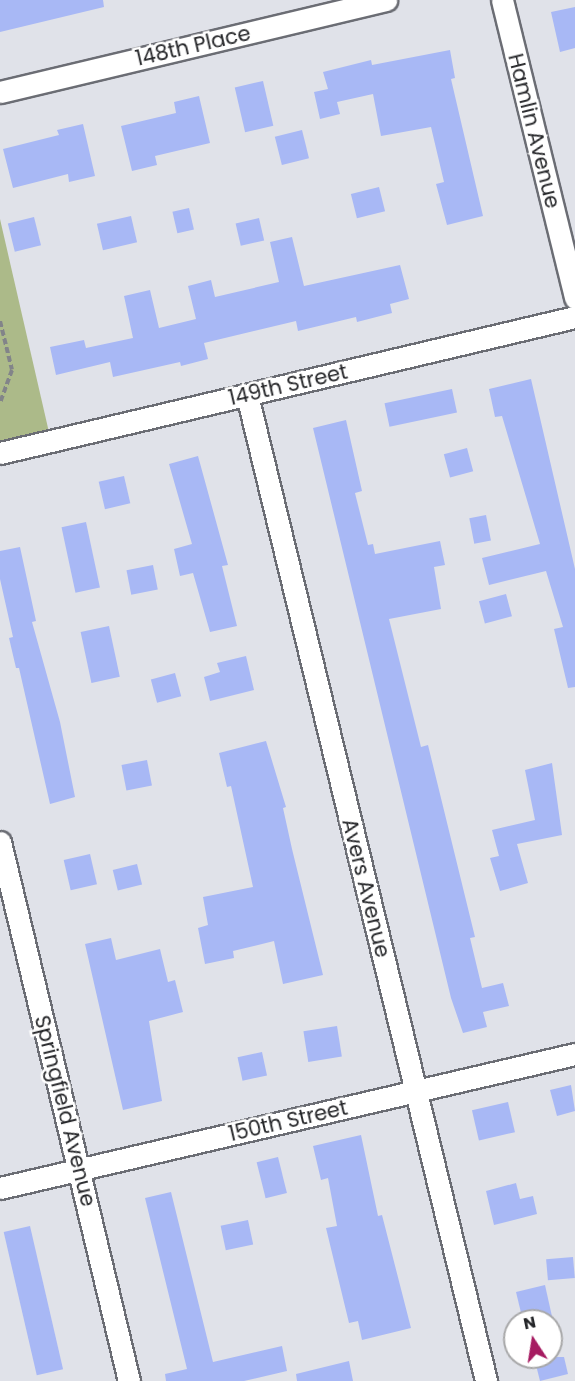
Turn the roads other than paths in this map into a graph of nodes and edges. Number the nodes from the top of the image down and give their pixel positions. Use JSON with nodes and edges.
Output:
{"nodes":[{"id":1,"x":386,"y":0,"type":"edge"},
{"id":2,"x":502,"y":0,"type":"edge"},
{"id":3,"x":0,"y":92,"type":"edge"},
{"id":4,"x":575,"y":297,"type":"edge"},
{"id":5,"x":575,"y":317,"type":"edge"},
{"id":6,"x":247,"y":395,"type":"junction"},
{"id":7,"x":0,"y":453,"type":"edge"},
{"id":8,"x":0,"y":842,"type":"edge"},
{"id":9,"x":575,"y":1054,"type":"edge"},
{"id":10,"x":416,"y":1091,"type":"junction"},
{"id":11,"x":80,"y":1169,"type":"junction"},
{"id":12,"x":0,"y":1188,"type":"edge"},
{"id":13,"x":129,"y":1381,"type":"edge"},
{"id":14,"x":486,"y":1381,"type":"edge"}],
"edges":[{"from":1,"to":3,"type":"street","name":"148th Place"},
{"from":2,"to":4,"type":"street","name":"Hamlin Avenue"},
{"from":5,"to":6,"type":"street","name":"149th Street"},
{"from":6,"to":7,"type":"street","name":"149th Street"},
{"from":6,"to":10,"type":"street","name":"Avers Avenue"},
{"from":8,"to":11,"type":"street","name":"Springfield Avenue"},
{"from":9,"to":10,"type":"street","name":"150th Street"},
{"from":10,"to":11,"type":"street","name":"150th Street"},
{"from":10,"to":14,"type":"street","name":"Avers Avenue"},
{"from":11,"to":12,"type":"street","name":"150th Street"},
{"from":11,"to":13,"type":"street","name":"Springfield Avenue"}]}
